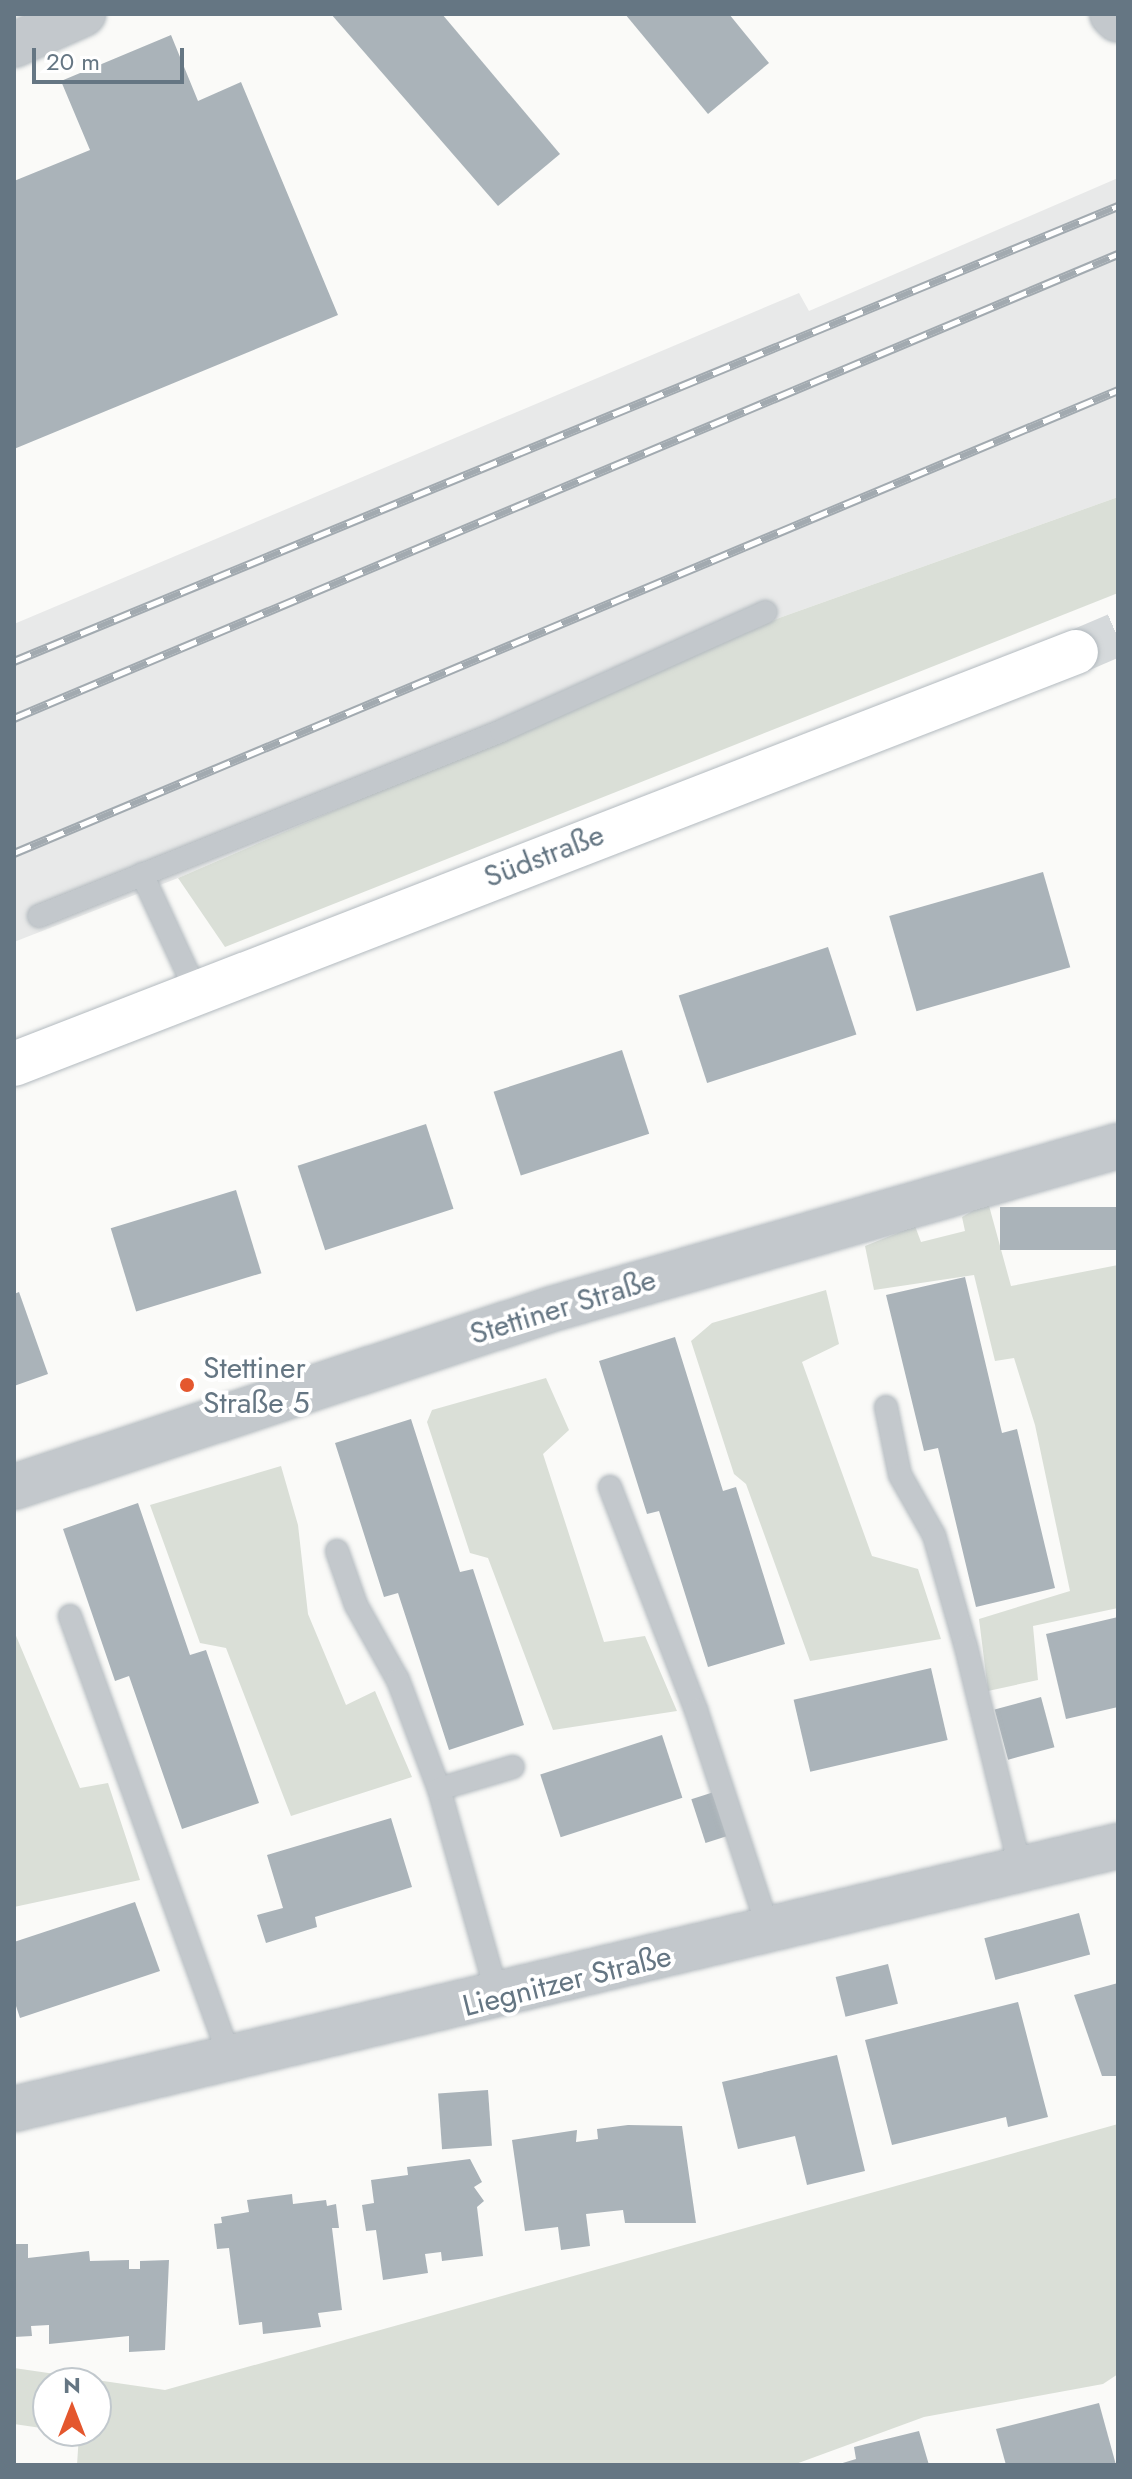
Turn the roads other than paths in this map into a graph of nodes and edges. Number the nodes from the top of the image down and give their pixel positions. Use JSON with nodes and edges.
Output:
{"nodes":[{"id":1,"x":83,"y":14,"type":"edge"},
{"id":2,"x":1112,"y":14,"type":"edge"},
{"id":3,"x":1118,"y":20,"type":"edge"},
{"id":4,"x":14,"y":45,"type":"edge"},
{"id":5,"x":766,"y":612,"type":"dead end"},
{"id":6,"x":1076,"y":652,"type":"tunnel mouth"},
{"id":7,"x":142,"y":874,"type":"junction"},
{"id":8,"x":39,"y":916,"type":"dead end"},
{"id":9,"x":196,"y":991,"type":"junction"},
{"id":10,"x":14,"y":1064,"type":"edge"},
{"id":11,"x":1118,"y":1146,"type":"edge"},
{"id":12,"x":886,"y":1407,"type":"dead end"},
{"id":13,"x":14,"y":1487,"type":"edge"},
{"id":14,"x":610,"y":1487,"type":"dead end"},
{"id":15,"x":337,"y":1551,"type":"dead end"},
{"id":16,"x":70,"y":1616,"type":"dead end"},
{"id":17,"x":513,"y":1767,"type":"dead end"},
{"id":18,"x":439,"y":1789,"type":"junction"},
{"id":19,"x":1118,"y":1846,"type":"edge"},
{"id":20,"x":1021,"y":1871,"type":"junction"},
{"id":21,"x":769,"y":1931,"type":"junction"},
{"id":22,"x":498,"y":1997,"type":"junction"},
{"id":23,"x":231,"y":2061,"type":"junction"},
{"id":24,"x":14,"y":2109,"type":"edge"}],
"edges":[{"from":1,"to":4,"type":"street"},
{"from":2,"to":3,"type":"street"},
{"from":5,"to":7,"type":"lane"},
{"from":6,"to":9,"type":"main road","name":"Südstraße"},
{"from":7,"to":8,"type":"lane"},
{"from":7,"to":9,"type":"lane"},
{"from":9,"to":10,"type":"main road","name":"Südstraße"},
{"from":11,"to":13,"type":"street","name":"Stettiner Straße"},
{"from":12,"to":20,"type":"lane"},
{"from":14,"to":21,"type":"lane"},
{"from":15,"to":18,"type":"lane"},
{"from":16,"to":23,"type":"lane"},
{"from":17,"to":18,"type":"lane"},
{"from":18,"to":22,"type":"lane"},
{"from":19,"to":20,"type":"street","name":"Liegnitzer Straße"},
{"from":20,"to":21,"type":"street","name":"Liegnitzer Straße"},
{"from":21,"to":22,"type":"street","name":"Liegnitzer Straße"},
{"from":22,"to":23,"type":"street","name":"Liegnitzer Straße"},
{"from":23,"to":24,"type":"street","name":"Liegnitzer Straße"}]}
